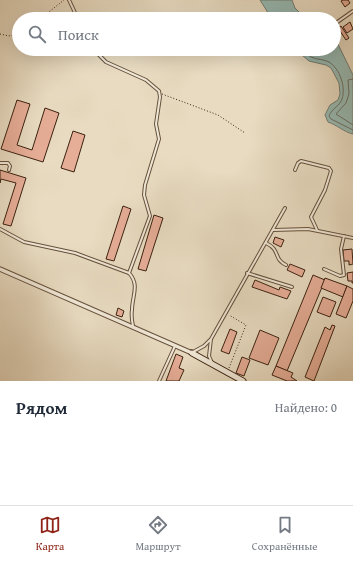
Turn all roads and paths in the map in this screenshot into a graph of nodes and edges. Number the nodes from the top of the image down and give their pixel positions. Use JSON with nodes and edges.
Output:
{"nodes":[{"id":1,"x":64,"y":0,"type":"edge"},
{"id":2,"x":69,"y":0,"type":"edge"},
{"id":3,"x":353,"y":11,"type":"edge"},
{"id":4,"x":49,"y":12,"type":"edge"},
{"id":5,"x":75,"y":12,"type":"edge"},
{"id":6,"x":341,"y":19,"type":"edge"},
{"id":7,"x":0,"y":34,"type":"edge"},
{"id":8,"x":12,"y":35,"type":"edge"},
{"id":9,"x":100,"y":56,"type":"edge"},
{"id":10,"x":159,"y":91,"type":"junction"},
{"id":11,"x":245,"y":133,"type":"dead end"},
{"id":12,"x":0,"y":163,"type":"edge"},
{"id":13,"x":10,"y":170,"type":"dead end"},
{"id":14,"x":295,"y":170,"type":"dead end"},
{"id":15,"x":285,"y":208,"type":"dead end"},
{"id":16,"x":0,"y":229,"type":"edge"},
{"id":17,"x":273,"y":230,"type":"junction"},
{"id":18,"x":317,"y":230,"type":"junction"},
{"id":19,"x":344,"y":236,"type":"junction"},
{"id":20,"x":353,"y":238,"type":"edge"},
{"id":21,"x":266,"y":243,"type":"junction"},
{"id":22,"x":286,"y":265,"type":"dead end"},
{"id":23,"x":0,"y":269,"type":"edge"},
{"id":24,"x":324,"y":269,"type":"dead end"},
{"id":25,"x":129,"y":273,"type":"junction"},
{"id":26,"x":248,"y":273,"type":"junction"},
{"id":27,"x":292,"y":288,"type":"dead end"},
{"id":28,"x":225,"y":313,"type":"junction"},
{"id":29,"x":133,"y":328,"type":"junction"},
{"id":30,"x":211,"y":339,"type":"junction"},
{"id":31,"x":175,"y":346,"type":"junction"},
{"id":32,"x":192,"y":352,"type":"junction"},
{"id":33,"x":212,"y":364,"type":"junction"},
{"id":34,"x":229,"y":373,"type":"junction"},
{"id":35,"x":158,"y":381,"type":"edge"},
{"id":36,"x":243,"y":381,"type":"edge"}],
"edges":[{"from":1,"to":4,"type":"path"},
{"from":2,"to":5,"type":"lane"},
{"from":3,"to":6,"type":"lane"},
{"from":7,"to":8,"type":"path"},
{"from":9,"to":10,"type":"lane"},
{"from":10,"to":11,"type":"path"},
{"from":10,"to":25,"type":"lane"},
{"from":12,"to":13,"type":"lane"},
{"from":14,"to":18,"type":"lane"},
{"from":15,"to":17,"type":"lane"},
{"from":16,"to":25,"type":"lane"},
{"from":17,"to":18,"type":"lane"},
{"from":17,"to":21,"type":"lane"},
{"from":18,"to":19,"type":"lane"},
{"from":19,"to":20,"type":"lane"},
{"from":19,"to":24,"type":"lane"},
{"from":21,"to":22,"type":"lane"},
{"from":21,"to":26,"type":"lane"},
{"from":23,"to":29,"type":"street"},
{"from":25,"to":29,"type":"lane"},
{"from":26,"to":27,"type":"lane"},
{"from":26,"to":28,"type":"lane"},
{"from":28,"to":30,"type":"lane"},
{"from":28,"to":34,"type":"path"},
{"from":29,"to":31,"type":"street"},
{"from":30,"to":32,"type":"lane"},
{"from":30,"to":33,"type":"lane"},
{"from":31,"to":32,"type":"street"},
{"from":31,"to":35,"type":"lane"},
{"from":32,"to":33,"type":"street"},
{"from":33,"to":34,"type":"street"},
{"from":34,"to":36,"type":"street"}]}
